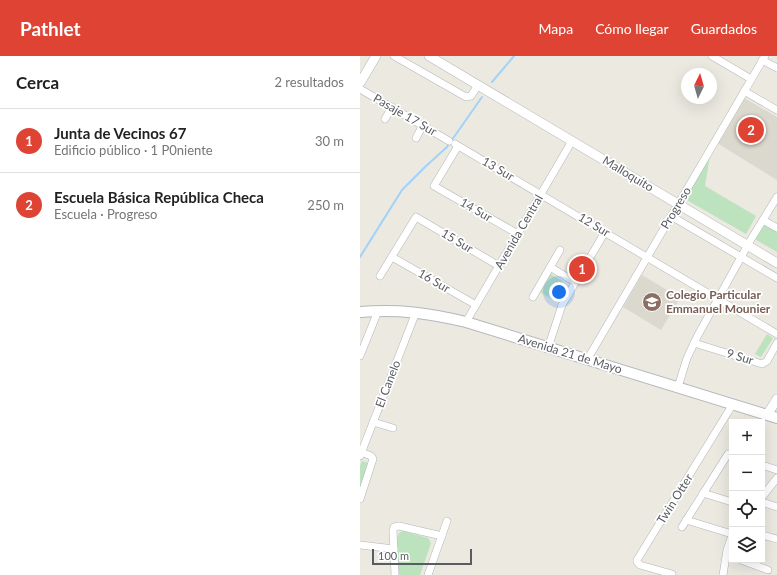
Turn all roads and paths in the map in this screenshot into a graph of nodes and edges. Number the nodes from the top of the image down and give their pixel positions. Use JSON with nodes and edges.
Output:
{"nodes":[{"id":1,"x":376,"y":56,"type":"edge"},
{"id":2,"x":394,"y":56,"type":"edge"},
{"id":3,"x":429,"y":56,"type":"edge"},
{"id":4,"x":712,"y":56,"type":"edge"},
{"id":5,"x":764,"y":58,"type":"edge"},
{"id":6,"x":777,"y":68,"type":"edge"},
{"id":7,"x":751,"y":79,"type":"junction"},
{"id":8,"x":360,"y":83,"type":"edge"},
{"id":9,"x":478,"y":85,"type":"junction"},
{"id":10,"x":360,"y":89,"type":"edge"},
{"id":11,"x":744,"y":91,"type":"junction"},
{"id":12,"x":392,"y":107,"type":"junction"},
{"id":13,"x":777,"y":110,"type":"edge"},
{"id":14,"x":385,"y":119,"type":"dead end"},
{"id":15,"x":423,"y":126,"type":"junction"},
{"id":16,"x":416,"y":138,"type":"dead end"},
{"id":17,"x":572,"y":141,"type":"junction"},
{"id":18,"x":454,"y":143,"type":"junction"},
{"id":19,"x":541,"y":194,"type":"junction"},
{"id":20,"x":777,"y":197,"type":"edge"},
{"id":21,"x":678,"y":204,"type":"junction"},
{"id":22,"x":671,"y":216,"type":"junction"},
{"id":23,"x":763,"y":220,"type":"junction"},
{"id":24,"x":777,"y":228,"type":"edge"},
{"id":25,"x":605,"y":232,"type":"junction"},
{"id":26,"x":518,"y":234,"type":"junction"},
{"id":27,"x":748,"y":246,"type":"junction"},
{"id":28,"x":560,"y":250,"type":"dead end"},
{"id":29,"x":647,"y":256,"type":"junction"},
{"id":30,"x":392,"y":257,"type":"junction"},
{"id":31,"x":742,"y":258,"type":"junction"},
{"id":32,"x":777,"y":263,"type":"edge"},
{"id":33,"x":499,"y":266,"type":"junction"},
{"id":34,"x":550,"y":267,"type":"junction"},
{"id":35,"x":380,"y":276,"type":"dead end"},
{"id":36,"x":777,"y":278,"type":"edge"},
{"id":37,"x":575,"y":282,"type":"junction"},
{"id":38,"x":533,"y":297,"type":"dead end"},
{"id":39,"x":719,"y":299,"type":"junction"},
{"id":40,"x":476,"y":306,"type":"junction"},
{"id":41,"x":378,"y":311,"type":"junction"},
{"id":42,"x":360,"y":312,"type":"edge"},
{"id":43,"x":416,"y":312,"type":"junction"},
{"id":44,"x":466,"y":322,"type":"junction"},
{"id":45,"x":777,"y":334,"type":"edge"},
{"id":46,"x":694,"y":343,"type":"junction"},
{"id":47,"x":548,"y":348,"type":"junction"},
{"id":48,"x":776,"y":348,"type":"edge"},
{"id":49,"x":361,"y":353,"type":"edge"},
{"id":50,"x":587,"y":360,"type":"junction"},
{"id":51,"x":678,"y":387,"type":"junction"},
{"id":52,"x":777,"y":398,"type":"edge"},
{"id":53,"x":734,"y":404,"type":"junction"},
{"id":54,"x":772,"y":416,"type":"edge"},
{"id":55,"x":373,"y":422,"type":"junction"},
{"id":56,"x":393,"y":428,"type":"dead end"},
{"id":57,"x":361,"y":454,"type":"edge"},
{"id":58,"x":728,"y":454,"type":"edge"},
{"id":59,"x":765,"y":466,"type":"edge"},
{"id":60,"x":777,"y":470,"type":"edge"},
{"id":61,"x":777,"y":478,"type":"edge"},
{"id":62,"x":703,"y":493,"type":"junction"},
{"id":63,"x":765,"y":493,"type":"edge"},
{"id":64,"x":360,"y":499,"type":"edge"},
{"id":65,"x":729,"y":501,"type":"edge"},
{"id":66,"x":765,"y":503,"type":"edge"},
{"id":67,"x":777,"y":507,"type":"edge"},
{"id":68,"x":447,"y":521,"type":"dead end"},
{"id":69,"x":729,"y":534,"type":"edge"},
{"id":70,"x":765,"y":535,"type":"edge"},
{"id":71,"x":442,"y":536,"type":"junction"},
{"id":72,"x":777,"y":540,"type":"edge"},
{"id":73,"x":360,"y":545,"type":"edge"},
{"id":74,"x":394,"y":549,"type":"junction"},
{"id":75,"x":729,"y":556,"type":"edge"},
{"id":76,"x":749,"y":563,"type":"edge"},
{"id":77,"x":768,"y":570,"type":"dead end"},
{"id":78,"x":672,"y":574,"type":"edge"},
{"id":79,"x":395,"y":575,"type":"edge"},
{"id":80,"x":428,"y":575,"type":"edge"},
{"id":81,"x":723,"y":575,"type":"edge"}],
"edges":[{"from":1,"to":8,"type":"street"},
{"from":2,"to":9,"type":"street"},
{"from":3,"to":9,"type":"street","name":"Malloquito"},
{"from":4,"to":7,"type":"street"},
{"from":5,"to":6,"type":"street"},
{"from":5,"to":7,"type":"street","name":"Progreso"},
{"from":7,"to":11,"type":"street","name":"Progreso"},
{"from":9,"to":17,"type":"street","name":"Malloquito"},
{"from":10,"to":12,"type":"street","name":"Pasaje 17 Sur"},
{"from":11,"to":13,"type":"street"},
{"from":11,"to":21,"type":"street","name":"Progreso"},
{"from":12,"to":14,"type":"street"},
{"from":12,"to":15,"type":"street","name":"Pasaje 17 Sur"},
{"from":15,"to":16,"type":"street"},
{"from":15,"to":18,"type":"street","name":"Pasaje 17 Sur"},
{"from":17,"to":19,"type":"street","name":"Avenida Central"},
{"from":17,"to":21,"type":"street","name":"Malloquito"},
{"from":18,"to":19,"type":"street","name":"13 Sur"},
{"from":18,"to":26,"type":"street","name":"14 Sur"},
{"from":19,"to":25,"type":"street","name":"12 Sur"},
{"from":19,"to":26,"type":"street","name":"Avenida Central"},
{"from":20,"to":23,"type":"street"},
{"from":21,"to":22,"type":"street","name":"Progreso"},
{"from":21,"to":27,"type":"street","name":"Malloquito"},
{"from":22,"to":29,"type":"street","name":"Progreso"},
{"from":22,"to":31,"type":"street"},
{"from":23,"to":24,"type":"street"},
{"from":23,"to":27,"type":"street"},
{"from":25,"to":29,"type":"street","name":"12 Sur"},
{"from":25,"to":37,"type":"street"},
{"from":26,"to":33,"type":"street","name":"Avenida Central"},
{"from":27,"to":31,"type":"street"},
{"from":27,"to":32,"type":"street","name":"Malloquito"},
{"from":28,"to":34,"type":"street"},
{"from":29,"to":39,"type":"street","name":"12 Sur"},
{"from":29,"to":50,"type":"street","name":"Progreso"},
{"from":30,"to":33,"type":"street","name":"15 Sur"},
{"from":30,"to":35,"type":"street"},
{"from":30,"to":40,"type":"street","name":"16 Sur"},
{"from":31,"to":36,"type":"street"},
{"from":31,"to":39,"type":"street"},
{"from":33,"to":40,"type":"street","name":"Avenida Central"},
{"from":34,"to":37,"type":"street"},
{"from":34,"to":38,"type":"street"},
{"from":37,"to":47,"type":"street"},
{"from":39,"to":45,"type":"street","name":"12 Sur"},
{"from":39,"to":46,"type":"street"},
{"from":40,"to":44,"type":"street","name":"Avenida Central"},
{"from":41,"to":42,"type":"main road","name":"Avenida 21 de Mayo"},
{"from":41,"to":43,"type":"main road","name":"Avenida 21 de Mayo"},
{"from":41,"to":49,"type":"street"},
{"from":43,"to":44,"type":"main road","name":"Avenida 21 de Mayo"},
{"from":43,"to":55,"type":"street","name":"El Canelo"},
{"from":44,"to":47,"type":"main road","name":"Avenida 21 de Mayo"},
{"from":46,"to":48,"type":"street","name":"9 Sur"},
{"from":46,"to":51,"type":"street"},
{"from":47,"to":50,"type":"main road","name":"Avenida 21 de Mayo"},
{"from":50,"to":51,"type":"main road","name":"Avenida 21 de Mayo"},
{"from":51,"to":53,"type":"main road","name":"Avenida 21 de Mayo"},
{"from":52,"to":54,"type":"street"},
{"from":53,"to":54,"type":"main road","name":"Avenida 21 de Mayo"},
{"from":53,"to":78,"type":"street","name":"Twin Otter"},
{"from":55,"to":56,"type":"street"},
{"from":55,"to":57,"type":"street","name":"El Canelo"},
{"from":57,"to":64,"type":"street"},
{"from":58,"to":62,"type":"street"},
{"from":59,"to":60,"type":"street"},
{"from":61,"to":63,"type":"street"},
{"from":62,"to":65,"type":"street"},
{"from":62,"to":69,"type":"street"},
{"from":66,"to":67,"type":"street"},
{"from":68,"to":71,"type":"street"},
{"from":70,"to":72,"type":"street"},
{"from":71,"to":74,"type":"street"},
{"from":71,"to":80,"type":"street"},
{"from":73,"to":74,"type":"street"},
{"from":74,"to":79,"type":"street"},
{"from":75,"to":81,"type":"street"},
{"from":76,"to":77,"type":"street"}]}
